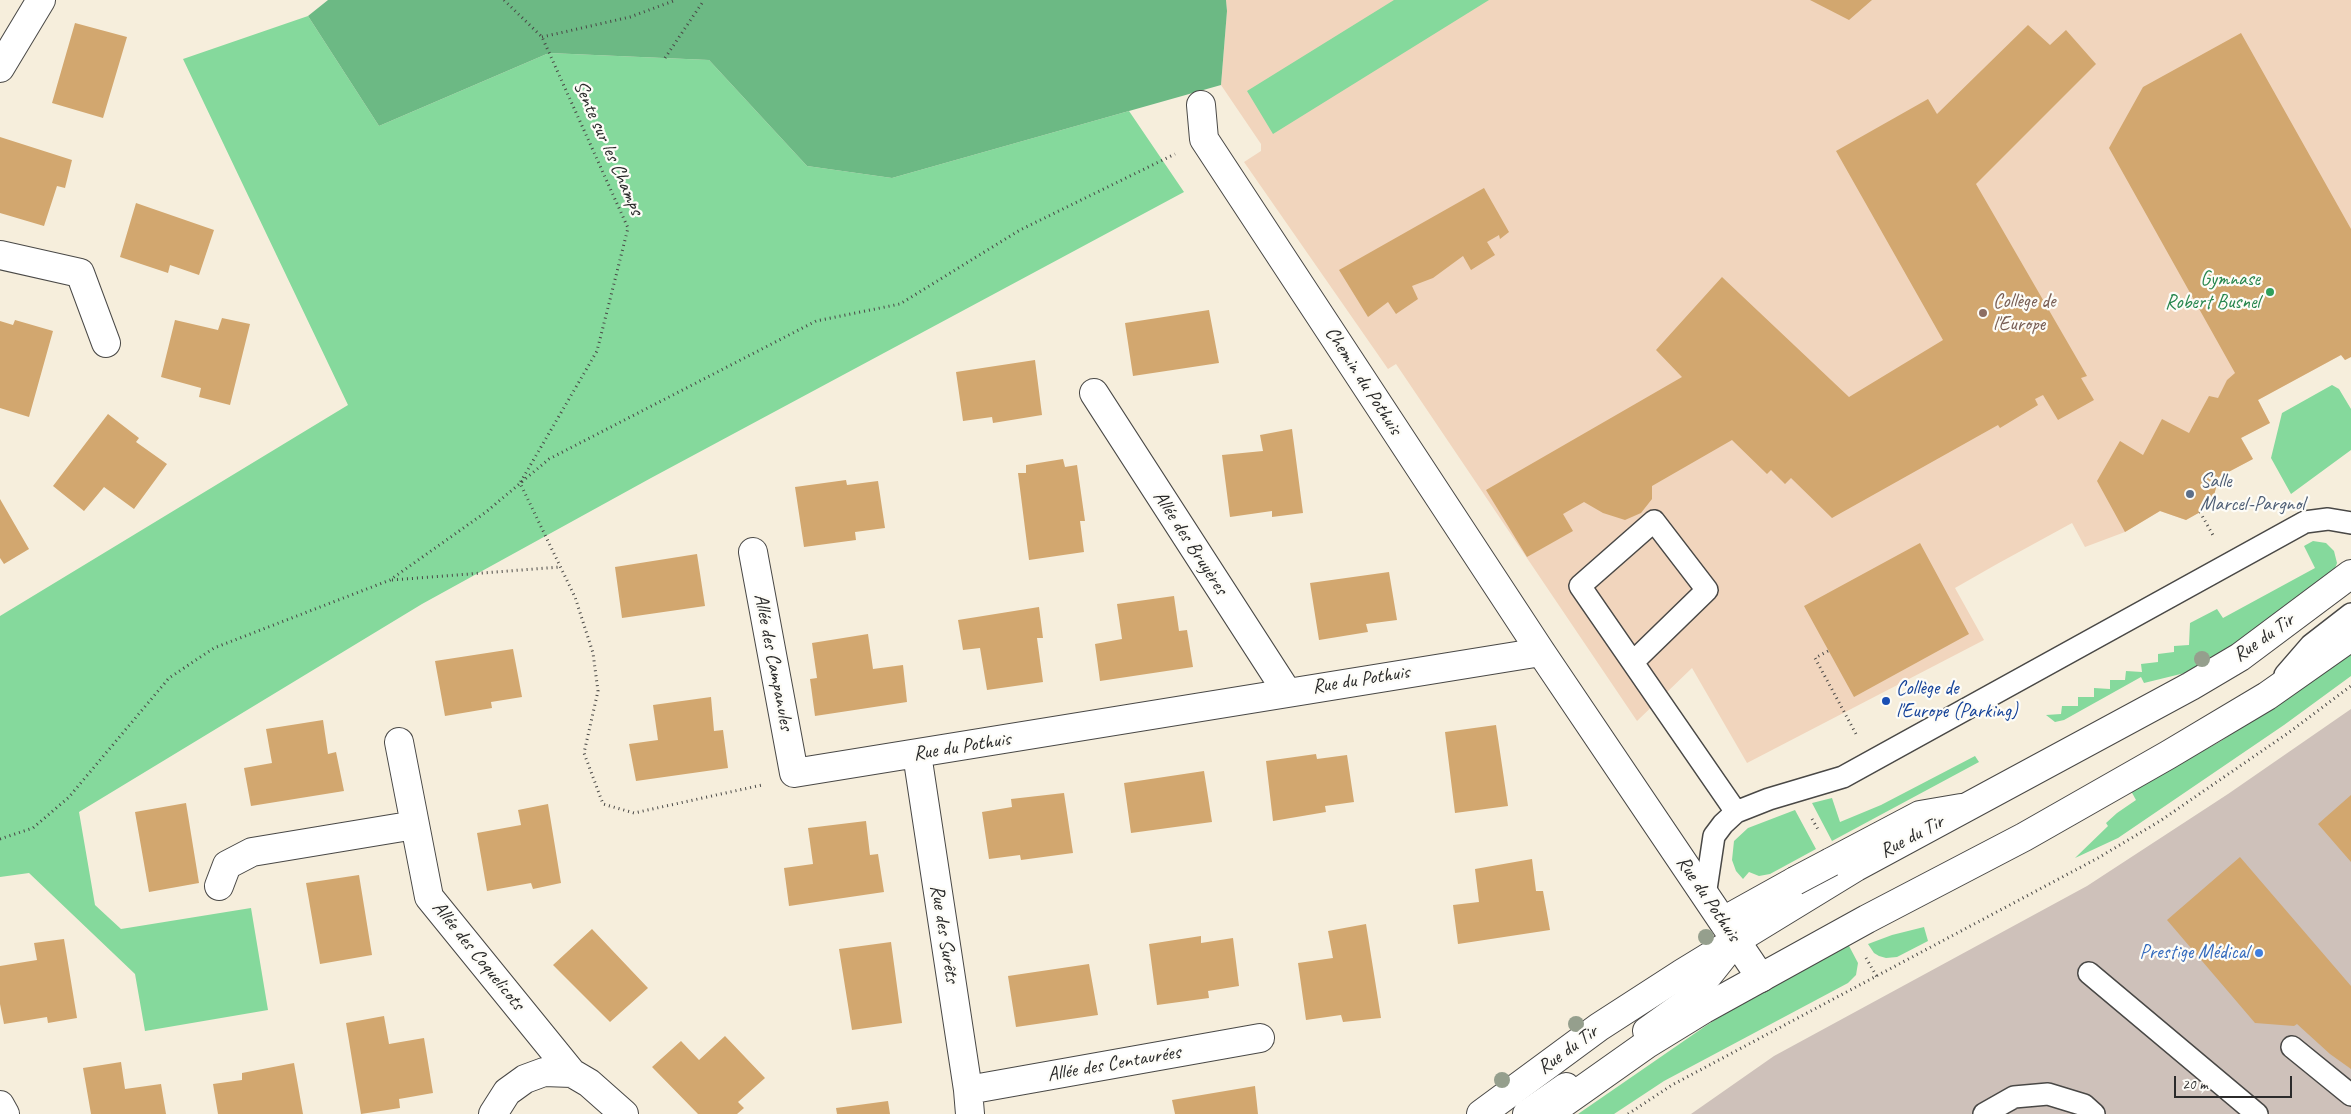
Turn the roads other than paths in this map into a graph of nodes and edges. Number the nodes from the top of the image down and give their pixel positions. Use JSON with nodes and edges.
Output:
{"nodes":[{"id":1,"x":41,"y":0,"type":"edge"},
{"id":2,"x":0,"y":68,"type":"edge"},
{"id":3,"x":1201,"y":105,"type":"dead end"},
{"id":4,"x":0,"y":255,"type":"edge"},
{"id":5,"x":106,"y":343,"type":"dead end"},
{"id":6,"x":1094,"y":393,"type":"dead end"},
{"id":7,"x":2351,"y":523,"type":"edge"},
{"id":8,"x":753,"y":552,"type":"dead end"},
{"id":9,"x":2351,"y":574,"type":"edge"},
{"id":10,"x":2351,"y":614,"type":"edge"},
{"id":11,"x":2351,"y":636,"type":"edge"},
{"id":12,"x":1541,"y":652,"type":"junction"},
{"id":13,"x":1634,"y":662,"type":"junction"},
{"id":14,"x":1287,"y":692,"type":"junction"},
{"id":15,"x":2267,"y":696,"type":"junction"},
{"id":16,"x":399,"y":742,"type":"dead end"},
{"id":17,"x":917,"y":754,"type":"junction"},
{"id":18,"x":794,"y":773,"type":"joint"},
{"id":19,"x":1967,"y":807,"type":"junction"},
{"id":20,"x":1736,"y":812,"type":"junction"},
{"id":21,"x":415,"y":825,"type":"junction"},
{"id":22,"x":219,"y":886,"type":"dead end"},
{"id":23,"x":1706,"y":896,"type":"junction"},
{"id":24,"x":1729,"y":931,"type":"junction"},
{"id":25,"x":2089,"y":973,"type":"dead end"},
{"id":26,"x":1761,"y":978,"type":"junction"},
{"id":27,"x":1260,"y":1038,"type":"dead end"},
{"id":28,"x":2292,"y":1047,"type":"dead end"},
{"id":29,"x":572,"y":1073,"type":"junction"},
{"id":30,"x":2351,"y":1096,"type":"edge"},
{"id":31,"x":969,"y":1102,"type":"edge"},
{"id":32,"x":0,"y":1105,"type":"edge"},
{"id":33,"x":5,"y":1114,"type":"edge"},
{"id":34,"x":493,"y":1114,"type":"edge"},
{"id":35,"x":624,"y":1114,"type":"edge"},
{"id":36,"x":1481,"y":1114,"type":"edge"},
{"id":37,"x":1527,"y":1114,"type":"edge"},
{"id":38,"x":1548,"y":1114,"type":"edge"},
{"id":39,"x":1984,"y":1114,"type":"edge"},
{"id":40,"x":2094,"y":1114,"type":"edge"},
{"id":41,"x":2257,"y":1114,"type":"edge"}],
"edges":[{"from":1,"to":2,"type":"street"},
{"from":3,"to":12,"type":"street","name":"Chemin du Pothuis"},
{"from":4,"to":5,"type":"street"},
{"from":6,"to":14,"type":"street","name":"Allée des Bruyères"},
{"from":7,"to":20,"type":"lane"},
{"from":8,"to":18,"type":"street","name":"Allée des Campanules"},
{"from":9,"to":19,"type":"street","name":"Rue du Tir"},
{"from":10,"to":15,"type":"lane"},
{"from":11,"to":15,"type":"street","name":"Rue du Tir"},
{"from":12,"to":14,"type":"street","name":"Rue du Pothuis"},
{"from":12,"to":23,"type":"street","name":"Rue du Pothuis"},
{"from":13,"to":13,"type":"lane"},
{"from":13,"to":20,"type":"lane"},
{"from":14,"to":17,"type":"street","name":"Rue du Pothuis"},
{"from":15,"to":26,"type":"street","name":"Rue du Tir"},
{"from":16,"to":21,"type":"street","name":"Allée des Coquelicots"},
{"from":17,"to":18,"type":"street","name":"Rue du Pothuis"},
{"from":17,"to":31,"type":"street","name":"Rue des Surêts"},
{"from":19,"to":24,"type":"street","name":"Rue du Tir"},
{"from":19,"to":24,"type":"street","bridge":true},
{"from":20,"to":23,"type":"lane"},
{"from":21,"to":22,"type":"street"},
{"from":21,"to":29,"type":"street","name":"Allée des Coquelicots"},
{"from":23,"to":24,"type":"street","name":"Rue du Pothuis"},
{"from":24,"to":26,"type":"street","name":"Rue du Pothuis"},
{"from":24,"to":36,"type":"street","name":"Rue du Tir"},
{"from":24,"to":37,"type":"street"},
{"from":25,"to":41,"type":"lane"},
{"from":26,"to":38,"type":"street","name":"Rue du Tir"},
{"from":27,"to":31,"type":"street","name":"Allée des Centaurées"},
{"from":28,"to":30,"type":"lane"},
{"from":29,"to":34,"type":"street"},
{"from":29,"to":35,"type":"street"},
{"from":32,"to":33,"type":"street"},
{"from":39,"to":40,"type":"lane"}]}
